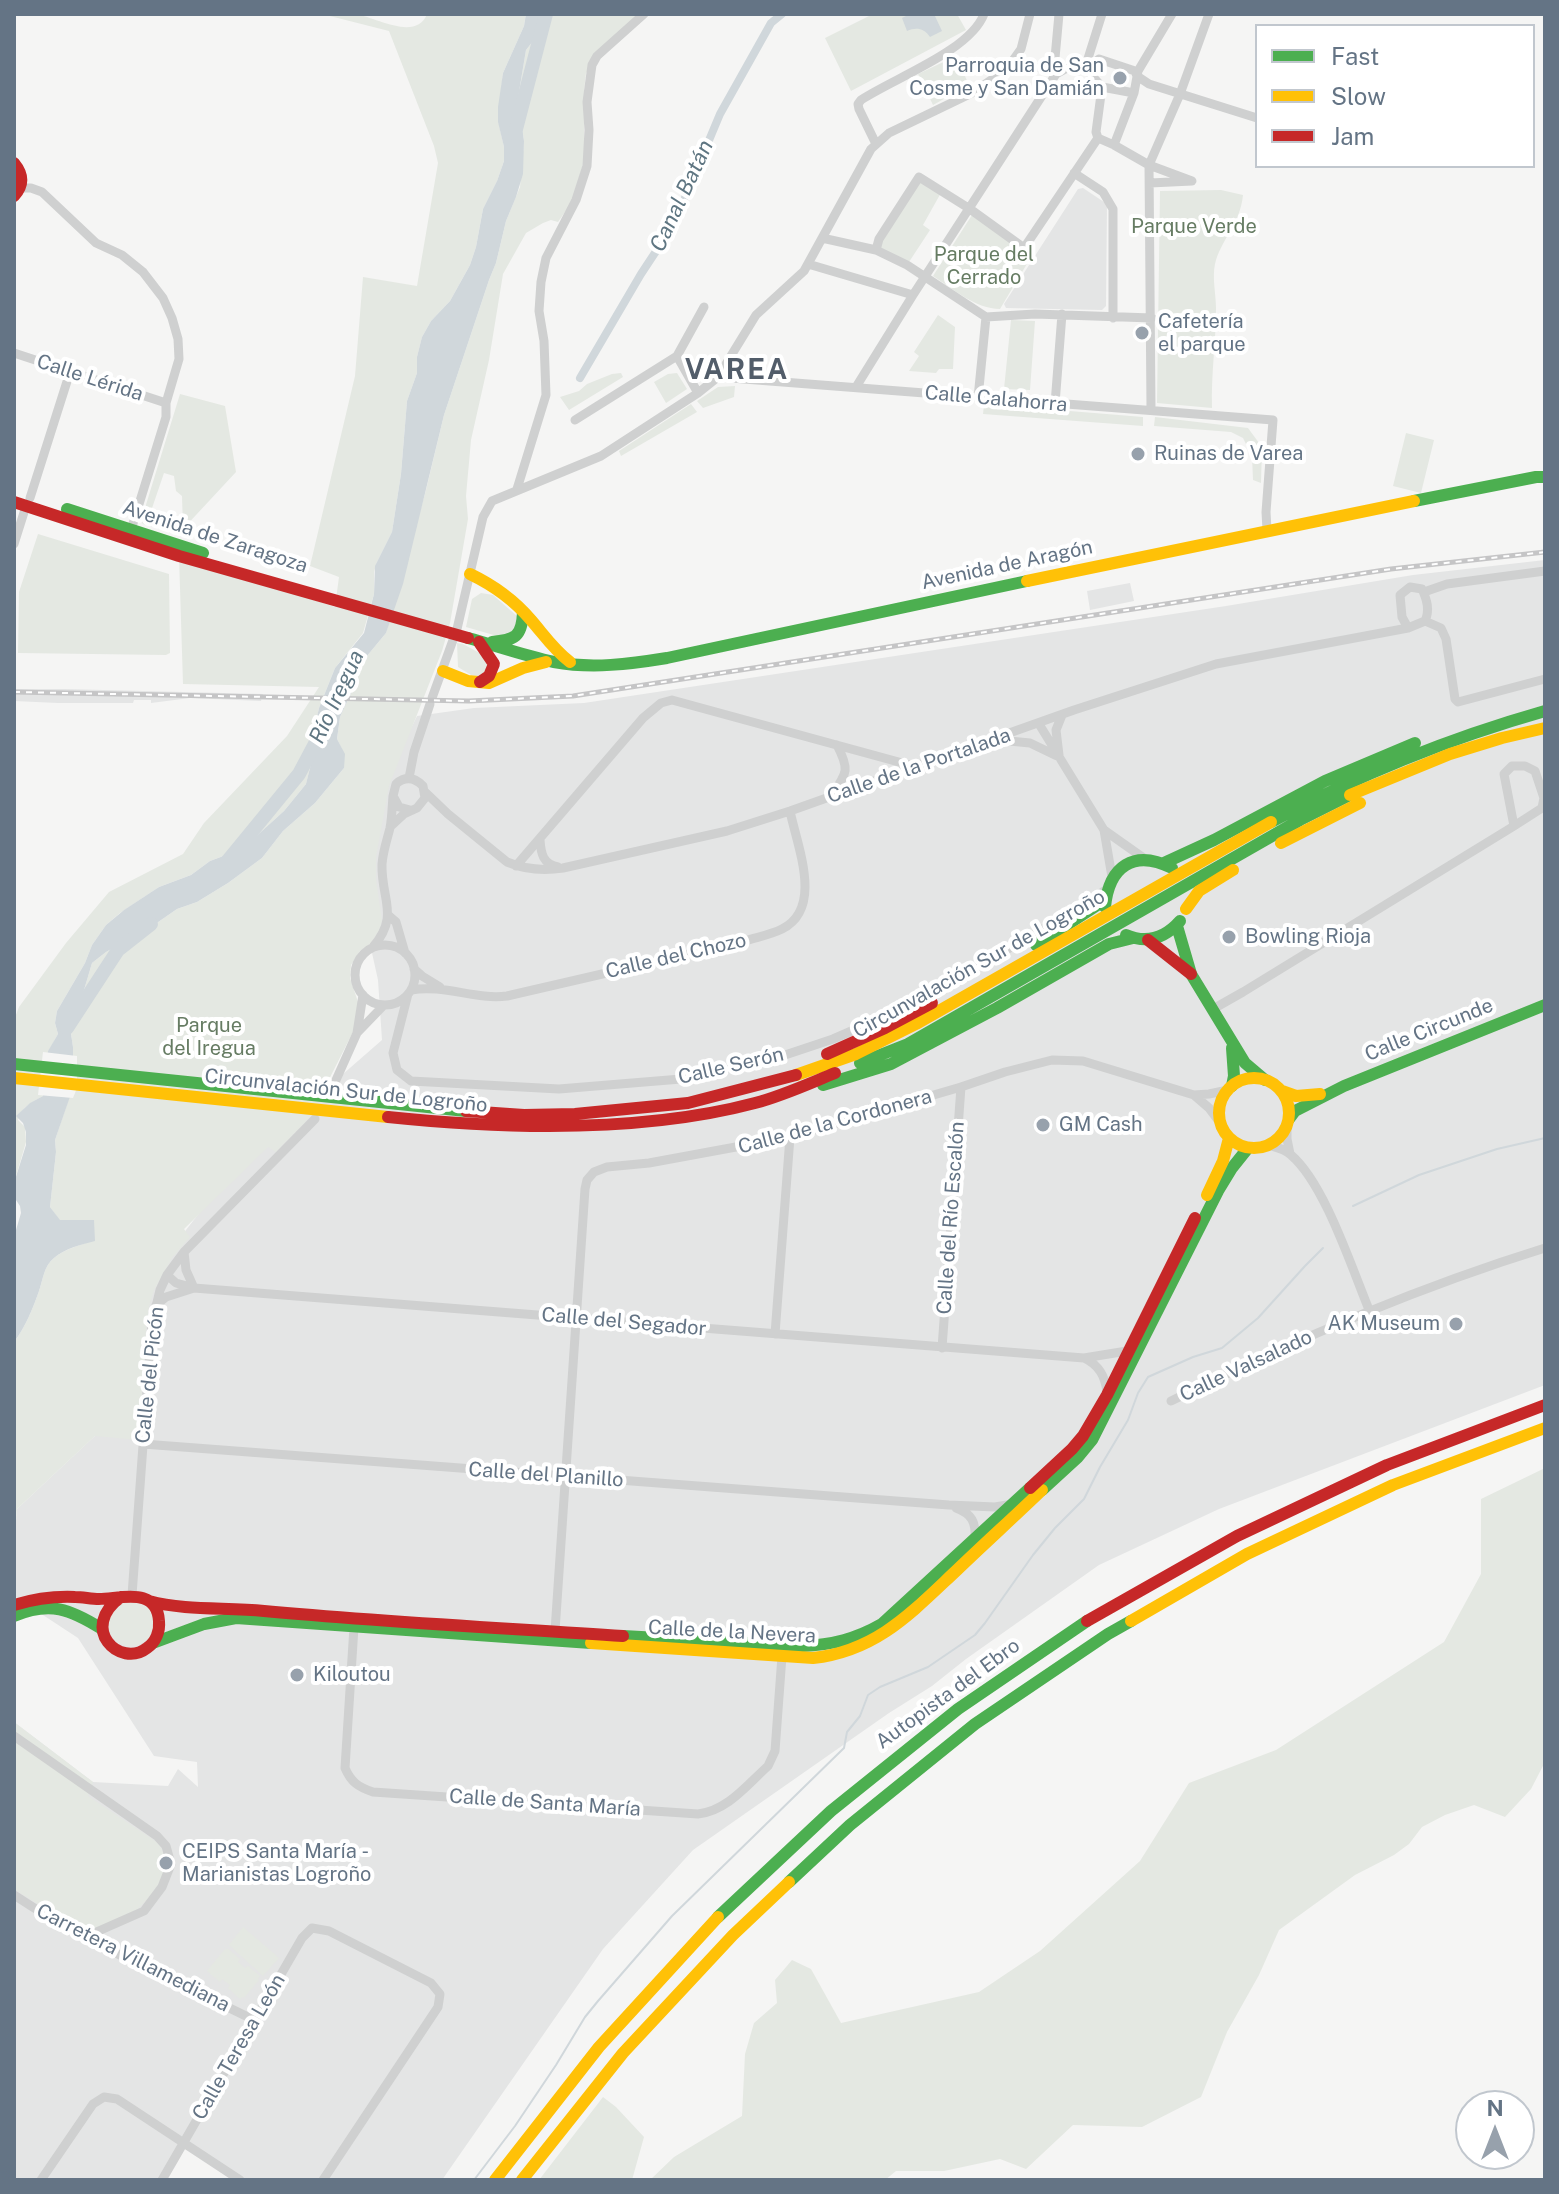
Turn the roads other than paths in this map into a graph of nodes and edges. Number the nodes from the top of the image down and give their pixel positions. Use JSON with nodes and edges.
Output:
{"nodes":[{"id":1,"x":644,"y":14,"type":"edge"},
{"id":2,"x":984,"y":14,"type":"edge"},
{"id":3,"x":1030,"y":14,"type":"edge"},
{"id":4,"x":1059,"y":14,"type":"edge"},
{"id":5,"x":1102,"y":14,"type":"edge"},
{"id":6,"x":1172,"y":14,"type":"edge"},
{"id":7,"x":1209,"y":14,"type":"edge"},
{"id":8,"x":1014,"y":61,"type":"junction"},
{"id":9,"x":1085,"y":69,"type":"junction"},
{"id":10,"x":1055,"y":72,"type":"junction"},
{"id":11,"x":1137,"y":76,"type":"junction"},
{"id":12,"x":1102,"y":87,"type":"junction"},
{"id":13,"x":1134,"y":93,"type":"junction"},
{"id":14,"x":1180,"y":94,"type":"junction"},
{"id":15,"x":1255,"y":117,"type":"edge"},
{"id":16,"x":1098,"y":138,"type":"junction"},
{"id":17,"x":876,"y":144,"type":"junction"},
{"id":18,"x":1114,"y":145,"type":"junction"},
{"id":19,"x":14,"y":163,"type":"edge"},
{"id":20,"x":1149,"y":165,"type":"junction"},
{"id":21,"x":1074,"y":173,"type":"junction"},
{"id":22,"x":1150,"y":183,"type":"junction"},
{"id":23,"x":16,"y":194,"type":"edge"},
{"id":24,"x":970,"y":209,"type":"junction"},
{"id":25,"x":822,"y":238,"type":"junction"},
{"id":26,"x":876,"y":250,"type":"junction"},
{"id":27,"x":808,"y":264,"type":"junction"},
{"id":28,"x":927,"y":276,"type":"junction"},
{"id":29,"x":913,"y":295,"type":"junction"},
{"id":30,"x":704,"y":307,"type":"dead end"},
{"id":31,"x":1062,"y":314,"type":"junction"},
{"id":32,"x":986,"y":317,"type":"junction"},
{"id":33,"x":1113,"y":318,"type":"junction"},
{"id":34,"x":1152,"y":318,"type":"junction"},
{"id":35,"x":14,"y":353,"type":"edge"},
{"id":36,"x":677,"y":356,"type":"junction"},
{"id":37,"x":70,"y":372,"type":"junction"},
{"id":38,"x":718,"y":377,"type":"junction"},
{"id":39,"x":856,"y":387,"type":"junction"},
{"id":40,"x":698,"y":393,"type":"junction"},
{"id":41,"x":978,"y":398,"type":"junction"},
{"id":42,"x":166,"y":403,"type":"junction"},
{"id":43,"x":1055,"y":404,"type":"junction"},
{"id":44,"x":1151,"y":409,"type":"junction"},
{"id":45,"x":575,"y":420,"type":"dead end"},
{"id":46,"x":1545,"y":477,"type":"edge"},
{"id":47,"x":517,"y":489,"type":"junction"},
{"id":48,"x":14,"y":492,"type":"edge"},
{"id":49,"x":23,"y":502,"type":"edge"},
{"id":50,"x":131,"y":530,"type":"junction"},
{"id":51,"x":1267,"y":530,"type":"junction"},
{"id":52,"x":14,"y":544,"type":"edge"},
{"id":53,"x":1545,"y":571,"type":"edge"},
{"id":54,"x":470,"y":574,"type":"junction"},
{"id":55,"x":1424,"y":592,"type":"junction"},
{"id":56,"x":324,"y":596,"type":"junction"},
{"id":57,"x":523,"y":612,"type":"junction"},
{"id":58,"x":1425,"y":621,"type":"junction"},
{"id":59,"x":1408,"y":628,"type":"junction"},
{"id":60,"x":482,"y":642,"type":"junction"},
{"id":61,"x":550,"y":661,"type":"junction"},
{"id":62,"x":576,"y":665,"type":"junction"},
{"id":63,"x":443,"y":671,"type":"junction"},
{"id":64,"x":1545,"y":679,"type":"edge"},
{"id":65,"x":480,"y":682,"type":"junction"},
{"id":66,"x":1545,"y":711,"type":"edge"},
{"id":67,"x":1062,"y":715,"type":"junction"},
{"id":68,"x":1039,"y":724,"type":"junction"},
{"id":69,"x":1483,"y":728,"type":"junction"},
{"id":70,"x":1539,"y":730,"type":"edge"},
{"id":71,"x":994,"y":740,"type":"junction"},
{"id":72,"x":837,"y":745,"type":"junction"},
{"id":73,"x":1060,"y":758,"type":"junction"},
{"id":74,"x":917,"y":767,"type":"junction"},
{"id":75,"x":409,"y":778,"type":"junction"},
{"id":76,"x":425,"y":792,"type":"junction"},
{"id":77,"x":832,"y":795,"type":"junction"},
{"id":78,"x":393,"y":796,"type":"junction"},
{"id":79,"x":414,"y":809,"type":"junction"},
{"id":80,"x":444,"y":810,"type":"junction"},
{"id":81,"x":790,"y":811,"type":"junction"},
{"id":82,"x":391,"y":826,"type":"junction"},
{"id":83,"x":1514,"y":826,"type":"junction"},
{"id":84,"x":1104,"y":830,"type":"junction"},
{"id":85,"x":540,"y":840,"type":"junction"},
{"id":86,"x":1145,"y":859,"type":"junction"},
{"id":87,"x":516,"y":866,"type":"junction"},
{"id":88,"x":563,"y":868,"type":"junction"},
{"id":89,"x":1193,"y":874,"type":"junction"},
{"id":90,"x":1107,"y":893,"type":"junction"},
{"id":91,"x":1186,"y":893,"type":"dead end"},
{"id":92,"x":1186,"y":909,"type":"junction"},
{"id":93,"x":389,"y":916,"type":"junction"},
{"id":94,"x":1177,"y":926,"type":"junction"},
{"id":95,"x":1101,"y":927,"type":"junction"},
{"id":96,"x":1120,"y":931,"type":"dead end"},
{"id":97,"x":1133,"y":938,"type":"junction"},
{"id":98,"x":1148,"y":940,"type":"junction"},
{"id":99,"x":373,"y":947,"type":"junction"},
{"id":100,"x":405,"y":953,"type":"junction"},
{"id":101,"x":414,"y":969,"type":"junction"},
{"id":102,"x":1191,"y":974,"type":"junction"},
{"id":103,"x":443,"y":988,"type":"junction"},
{"id":104,"x":410,"y":992,"type":"junction"},
{"id":105,"x":363,"y":995,"type":"junction"},
{"id":106,"x":384,"y":1005,"type":"junction"},
{"id":107,"x":1545,"y":1005,"type":"edge"},
{"id":108,"x":1213,"y":1009,"type":"junction"},
{"id":109,"x":357,"y":1033,"type":"junction"},
{"id":110,"x":1231,"y":1040,"type":"junction"},
{"id":111,"x":14,"y":1064,"type":"edge"},
{"id":112,"x":14,"y":1078,"type":"edge"},
{"id":113,"x":1265,"y":1080,"type":"junction"},
{"id":114,"x":961,"y":1087,"type":"junction"},
{"id":115,"x":1230,"y":1088,"type":"junction"},
{"id":116,"x":332,"y":1089,"type":"dead end"},
{"id":117,"x":1282,"y":1091,"type":"junction"},
{"id":118,"x":1327,"y":1093,"type":"junction"},
{"id":119,"x":1194,"y":1095,"type":"junction"},
{"id":120,"x":716,"y":1097,"type":"junction"},
{"id":121,"x":768,"y":1100,"type":"junction"},
{"id":122,"x":372,"y":1109,"type":"junction"},
{"id":123,"x":315,"y":1119,"type":"dead end"},
{"id":124,"x":1288,"y":1122,"type":"junction"},
{"id":125,"x":1221,"y":1124,"type":"junction"},
{"id":126,"x":790,"y":1137,"type":"junction"},
{"id":127,"x":1229,"y":1138,"type":"junction"},
{"id":128,"x":1268,"y":1145,"type":"junction"},
{"id":129,"x":1248,"y":1148,"type":"junction"},
{"id":130,"x":1290,"y":1154,"type":"junction"},
{"id":131,"x":1545,"y":1248,"type":"edge"},
{"id":132,"x":184,"y":1252,"type":"junction"},
{"id":133,"x":167,"y":1275,"type":"junction"},
{"id":134,"x":194,"y":1288,"type":"junction"},
{"id":135,"x":155,"y":1307,"type":"junction"},
{"id":136,"x":1370,"y":1312,"type":"junction"},
{"id":137,"x":577,"y":1319,"type":"junction"},
{"id":138,"x":775,"y":1334,"type":"junction"},
{"id":139,"x":942,"y":1348,"type":"junction"},
{"id":140,"x":1127,"y":1351,"type":"junction"},
{"id":141,"x":1084,"y":1358,"type":"junction"},
{"id":142,"x":1107,"y":1395,"type":"junction"},
{"id":143,"x":1171,"y":1401,"type":"dead end"},
{"id":144,"x":1545,"y":1405,"type":"edge"},
{"id":145,"x":1545,"y":1428,"type":"edge"},
{"id":146,"x":143,"y":1444,"type":"junction"},
{"id":147,"x":566,"y":1477,"type":"junction"},
{"id":148,"x":1013,"y":1504,"type":"junction"},
{"id":149,"x":949,"y":1505,"type":"junction"},
{"id":150,"x":975,"y":1539,"type":"junction"},
{"id":151,"x":126,"y":1596,"type":"junction"},
{"id":152,"x":149,"y":1601,"type":"junction"},
{"id":153,"x":14,"y":1605,"type":"edge"},
{"id":154,"x":14,"y":1616,"type":"edge"},
{"id":155,"x":354,"y":1627,"type":"junction"},
{"id":156,"x":102,"y":1629,"type":"junction"},
{"id":157,"x":555,"y":1631,"type":"junction"},
{"id":158,"x":153,"y":1643,"type":"junction"},
{"id":159,"x":782,"y":1656,"type":"junction"},
{"id":160,"x":14,"y":1736,"type":"edge"},
{"id":161,"x":14,"y":1895,"type":"edge"},
{"id":162,"x":85,"y":1937,"type":"junction"},
{"id":163,"x":254,"y":2020,"type":"junction"},
{"id":164,"x":184,"y":2142,"type":"junction"},
{"id":165,"x":41,"y":2180,"type":"edge"},
{"id":166,"x":162,"y":2180,"type":"edge"},
{"id":167,"x":240,"y":2180,"type":"edge"},
{"id":168,"x":323,"y":2180,"type":"edge"},
{"id":169,"x":495,"y":2180,"type":"edge"},
{"id":170,"x":522,"y":2180,"type":"edge"}],
"edges":[{"from":1,"to":47,"type":"street"},
{"from":2,"to":17,"type":"street"},
{"from":3,"to":8,"type":"street"},
{"from":4,"to":10,"type":"street"},
{"from":5,"to":9,"type":"street"},
{"from":6,"to":11,"type":"street"},
{"from":7,"to":14,"type":"street"},
{"from":8,"to":10,"type":"street"},
{"from":8,"to":17,"type":"street"},
{"from":9,"to":10,"type":"street"},
{"from":9,"to":11,"type":"street"},
{"from":9,"to":12,"type":"street"},
{"from":10,"to":24,"type":"street"},
{"from":11,"to":13,"type":"street"},
{"from":11,"to":14,"type":"street"},
{"from":12,"to":13,"type":"street"},
{"from":12,"to":16,"type":"street"},
{"from":13,"to":18,"type":"street"},
{"from":14,"to":15,"type":"street"},
{"from":14,"to":20,"type":"street"},
{"from":16,"to":18,"type":"street"},
{"from":16,"to":21,"type":"street"},
{"from":17,"to":25,"type":"street"},
{"from":18,"to":20,"type":"street"},
{"from":19,"to":23,"type":"main road"},
{"from":20,"to":22,"type":"street"},
{"from":20,"to":22,"type":"street"},
{"from":21,"to":24,"type":"street"},
{"from":21,"to":33,"type":"street"},
{"from":22,"to":34,"type":"street"},
{"from":23,"to":42,"type":"street"},
{"from":24,"to":26,"type":"street"},
{"from":24,"to":28,"type":"street"},
{"from":25,"to":26,"type":"street"},
{"from":25,"to":27,"type":"street"},
{"from":26,"to":28,"type":"street"},
{"from":27,"to":29,"type":"street"},
{"from":27,"to":38,"type":"street"},
{"from":28,"to":29,"type":"street"},
{"from":28,"to":32,"type":"street"},
{"from":29,"to":39,"type":"street"},
{"from":30,"to":36,"type":"street"},
{"from":31,"to":32,"type":"street"},
{"from":31,"to":33,"type":"street"},
{"from":31,"to":43,"type":"street"},
{"from":32,"to":41,"type":"street"},
{"from":33,"to":34,"type":"street"},
{"from":34,"to":44,"type":"street"},
{"from":35,"to":37,"type":"street","name":"Calle Lérida"},
{"from":36,"to":40,"type":"street"},
{"from":36,"to":45,"type":"street"},
{"from":37,"to":42,"type":"street","name":"Calle Lérida"},
{"from":37,"to":49,"type":"street"},
{"from":38,"to":39,"type":"street","name":"Calle Calahorra"},
{"from":38,"to":40,"type":"street"},
{"from":39,"to":41,"type":"street","name":"Calle Calahorra"},
{"from":40,"to":47,"type":"street"},
{"from":41,"to":43,"type":"street","name":"Calle Calahorra"},
{"from":42,"to":50,"type":"street"},
{"from":43,"to":44,"type":"street","name":"Calle Calahorra"},
{"from":44,"to":51,"type":"street","name":"Calle Calahorra"},
{"from":46,"to":51,"type":"main road","name":"Avenida de Aragón"},
{"from":47,"to":54,"type":"street"},
{"from":48,"to":49,"type":"main road","name":"Avenida de Zaragoza"},
{"from":49,"to":50,"type":"main road","name":"Avenida de Zaragoza"},
{"from":49,"to":52,"type":"street"},
{"from":49,"to":56,"type":"main road","name":"Avenida de Zaragoza"},
{"from":50,"to":56,"type":"main road","name":"Avenida de Zaragoza"},
{"from":51,"to":62,"type":"main road","name":"Avenida de Aragón"},
{"from":53,"to":55,"type":"street"},
{"from":54,"to":57,"type":"main road"},
{"from":54,"to":63,"type":"street"},
{"from":55,"to":58,"type":"street"},
{"from":55,"to":59,"type":"street"},
{"from":56,"to":60,"type":"main road","name":"Avenida de Aragón"},
{"from":57,"to":60,"type":"main road"},
{"from":57,"to":62,"type":"main road"},
{"from":58,"to":59,"type":"street","name":"Calle de la Portalada"},
{"from":58,"to":64,"type":"street"},
{"from":59,"to":67,"type":"street","name":"Calle de la Portalada"},
{"from":60,"to":61,"type":"main road","name":"Avenida de Aragón"},
{"from":60,"to":65,"type":"main road"},
{"from":61,"to":62,"type":"main road","name":"Avenida de Aragón"},
{"from":61,"to":65,"type":"main road"},
{"from":63,"to":65,"type":"main road"},
{"from":63,"to":75,"type":"street"},
{"from":66,"to":69,"type":"main road","name":"Circunvalación Sur de Logroño"},
{"from":67,"to":68,"type":"street","name":"Calle de la Portalada"},
{"from":67,"to":73,"type":"street"},
{"from":68,"to":71,"type":"street","name":"Calle de la Portalada"},
{"from":68,"to":73,"type":"street"},
{"from":69,"to":86,"type":"main road"},
{"from":69,"to":89,"type":"main road","name":"Circunvalación Sur de Logroño"},
{"from":70,"to":89,"type":"main road","name":"Circunvalación Sur de Logroño"},
{"from":70,"to":92,"type":"main road"},
{"from":71,"to":73,"type":"street"},
{"from":71,"to":74,"type":"street","name":"Calle de la Portalada"},
{"from":72,"to":74,"type":"street"},
{"from":72,"to":77,"type":"street"},
{"from":72,"to":85,"type":"street"},
{"from":73,"to":84,"type":"street"},
{"from":74,"to":77,"type":"street","name":"Calle de la Portalada"},
{"from":75,"to":76,"type":"street"},
{"from":75,"to":78,"type":"street"},
{"from":76,"to":79,"type":"street"},
{"from":76,"to":80,"type":"street"},
{"from":77,"to":81,"type":"street","name":"Calle de la Portalada"},
{"from":78,"to":79,"type":"street"},
{"from":78,"to":82,"type":"street"},
{"from":79,"to":80,"type":"street"},
{"from":79,"to":82,"type":"street"},
{"from":80,"to":87,"type":"street"},
{"from":81,"to":88,"type":"street","name":"Calle de la Portalada"},
{"from":81,"to":103,"type":"street","name":"Calle del Chozo"},
{"from":82,"to":93,"type":"street"},
{"from":83,"to":83,"type":"street"},
{"from":83,"to":108,"type":"street"},
{"from":84,"to":86,"type":"street"},
{"from":84,"to":90,"type":"street"},
{"from":85,"to":87,"type":"street"},
{"from":85,"to":88,"type":"street"},
{"from":86,"to":90,"type":"main road"},
{"from":87,"to":88,"type":"street","name":"Calle de la Portalada"},
{"from":89,"to":95,"type":"main road","name":"Circunvalación Sur de Logroño"},
{"from":90,"to":104,"type":"street","name":"Calle Serón"},
{"from":90,"to":120,"type":"main road"},
{"from":91,"to":92,"type":"main road"},
{"from":92,"to":94,"type":"main road"},
{"from":93,"to":99,"type":"street"},
{"from":93,"to":100,"type":"street"},
{"from":94,"to":98,"type":"main road"},
{"from":94,"to":102,"type":"main road"},
{"from":95,"to":120,"type":"main road","name":"Circunvalación Sur de Logroño"},
{"from":95,"to":121,"type":"main road","name":"Circunvalación Sur de Logroño"},
{"from":96,"to":97,"type":"main road"},
{"from":97,"to":98,"type":"main road"},
{"from":97,"to":121,"type":"main road"},
{"from":98,"to":102,"type":"main road"},
{"from":99,"to":100,"type":"street"},
{"from":99,"to":105,"type":"street"},
{"from":100,"to":101,"type":"street"},
{"from":101,"to":103,"type":"street","name":"Calle del Chozo"},
{"from":101,"to":104,"type":"street"},
{"from":102,"to":108,"type":"main road"},
{"from":103,"to":104,"type":"street","name":"Calle del Chozo"},
{"from":104,"to":106,"type":"street"},
{"from":105,"to":106,"type":"street"},
{"from":105,"to":109,"type":"street"},
{"from":106,"to":109,"type":"street"},
{"from":107,"to":118,"type":"main road","name":"Calle Circunde"},
{"from":108,"to":110,"type":"main road"},
{"from":109,"to":116,"type":"street"},
{"from":110,"to":113,"type":"main road"},
{"from":110,"to":115,"type":"main road"},
{"from":111,"to":122,"type":"main road","name":"Circunvalación Sur de Logroño"},
{"from":112,"to":122,"type":"main road","name":"Circunvalación Sur de Logroño"},
{"from":113,"to":115,"type":"main road"},
{"from":113,"to":117,"type":"main road"},
{"from":114,"to":119,"type":"street","name":"Calle de la Cordonera"},
{"from":114,"to":126,"type":"street","name":"Calle de la Cordonera"},
{"from":114,"to":139,"type":"street","name":"Calle del Río Escalón"},
{"from":115,"to":119,"type":"street","name":"Calle de la Cordonera"},
{"from":115,"to":125,"type":"main road"},
{"from":117,"to":118,"type":"main road","name":"Calle Circunde"},
{"from":117,"to":124,"type":"main road"},
{"from":118,"to":124,"type":"main road","name":"Calle Circunde"},
{"from":119,"to":125,"type":"street","name":"Calle de la Cordonera"},
{"from":120,"to":122,"type":"main road","name":"Circunvalación Sur de Logroño"},
{"from":121,"to":122,"type":"main road","name":"Circunvalación Sur de Logroño"},
{"from":123,"to":132,"type":"street","name":"Calle del Picón"},
{"from":124,"to":128,"type":"main road"},
{"from":124,"to":130,"type":"street"},
{"from":125,"to":127,"type":"main road"},
{"from":126,"to":137,"type":"street","name":"Calle de la Cordonera"},
{"from":126,"to":138,"type":"street"},
{"from":127,"to":129,"type":"main road"},
{"from":127,"to":140,"type":"main road","name":"Calle de la Nevera"},
{"from":128,"to":129,"type":"main road"},
{"from":128,"to":130,"type":"street"},
{"from":129,"to":159,"type":"main road","name":"Calle de la Nevera"},
{"from":130,"to":136,"type":"street"},
{"from":131,"to":136,"type":"street","name":"Calle Valsalado"},
{"from":132,"to":133,"type":"street","name":"Calle del Picón"},
{"from":132,"to":134,"type":"street"},
{"from":133,"to":134,"type":"street","name":"Calle del Segador"},
{"from":133,"to":135,"type":"street","name":"Calle del Picón"},
{"from":134,"to":135,"type":"street"},
{"from":134,"to":137,"type":"street","name":"Calle del Segador"},
{"from":135,"to":146,"type":"street","name":"Calle del Picón"},
{"from":136,"to":143,"type":"street","name":"Calle Valsalado"},
{"from":137,"to":138,"type":"street","name":"Calle del Segador"},
{"from":137,"to":147,"type":"street","name":"Calle de la Cordonera"},
{"from":138,"to":139,"type":"street","name":"Calle del Segador"},
{"from":139,"to":141,"type":"street","name":"Calle del Segador"},
{"from":140,"to":141,"type":"street","name":"Calle del Segador"},
{"from":140,"to":142,"type":"main road","name":"Calle de la Nevera"},
{"from":141,"to":142,"type":"street"},
{"from":142,"to":148,"type":"main road","name":"Calle de la Nevera"},
{"from":144,"to":169,"type":"main road","name":"Autopista del Ebro"},
{"from":145,"to":170,"type":"main road","name":"Autopista del Ebro"},
{"from":146,"to":147,"type":"street","name":"Calle del Planillo"},
{"from":146,"to":151,"type":"street","name":"Calle del Picón"},
{"from":147,"to":149,"type":"street","name":"Calle del Planillo"},
{"from":147,"to":157,"type":"street","name":"Calle de la Cordonera"},
{"from":148,"to":149,"type":"street","name":"Calle del Planillo"},
{"from":148,"to":150,"type":"main road","name":"Calle de la Nevera"},
{"from":149,"to":150,"type":"street"},
{"from":150,"to":157,"type":"main road","name":"Calle de la Nevera"},
{"from":151,"to":152,"type":"main road"},
{"from":151,"to":153,"type":"main road"},
{"from":151,"to":156,"type":"main road"},
{"from":152,"to":157,"type":"main road","name":"Calle de la Nevera"},
{"from":152,"to":158,"type":"main road"},
{"from":154,"to":156,"type":"main road"},
{"from":155,"to":158,"type":"main road","name":"Calle de la Nevera"},
{"from":155,"to":159,"type":"main road","name":"Calle de la Nevera"},
{"from":155,"to":159,"type":"street","name":"Calle de Santa María"},
{"from":156,"to":158,"type":"main road"},
{"from":160,"to":162,"type":"street"},
{"from":161,"to":162,"type":"street","name":"Carretera Villamediana"},
{"from":162,"to":163,"type":"street","name":"Carretera Villamediana"},
{"from":163,"to":164,"type":"street","name":"Calle Teresa León"},
{"from":163,"to":168,"type":"street","name":"Calle Teresa León"},
{"from":164,"to":165,"type":"street"},
{"from":164,"to":166,"type":"street","name":"Calle Teresa León"},
{"from":164,"to":167,"type":"street"}]}
